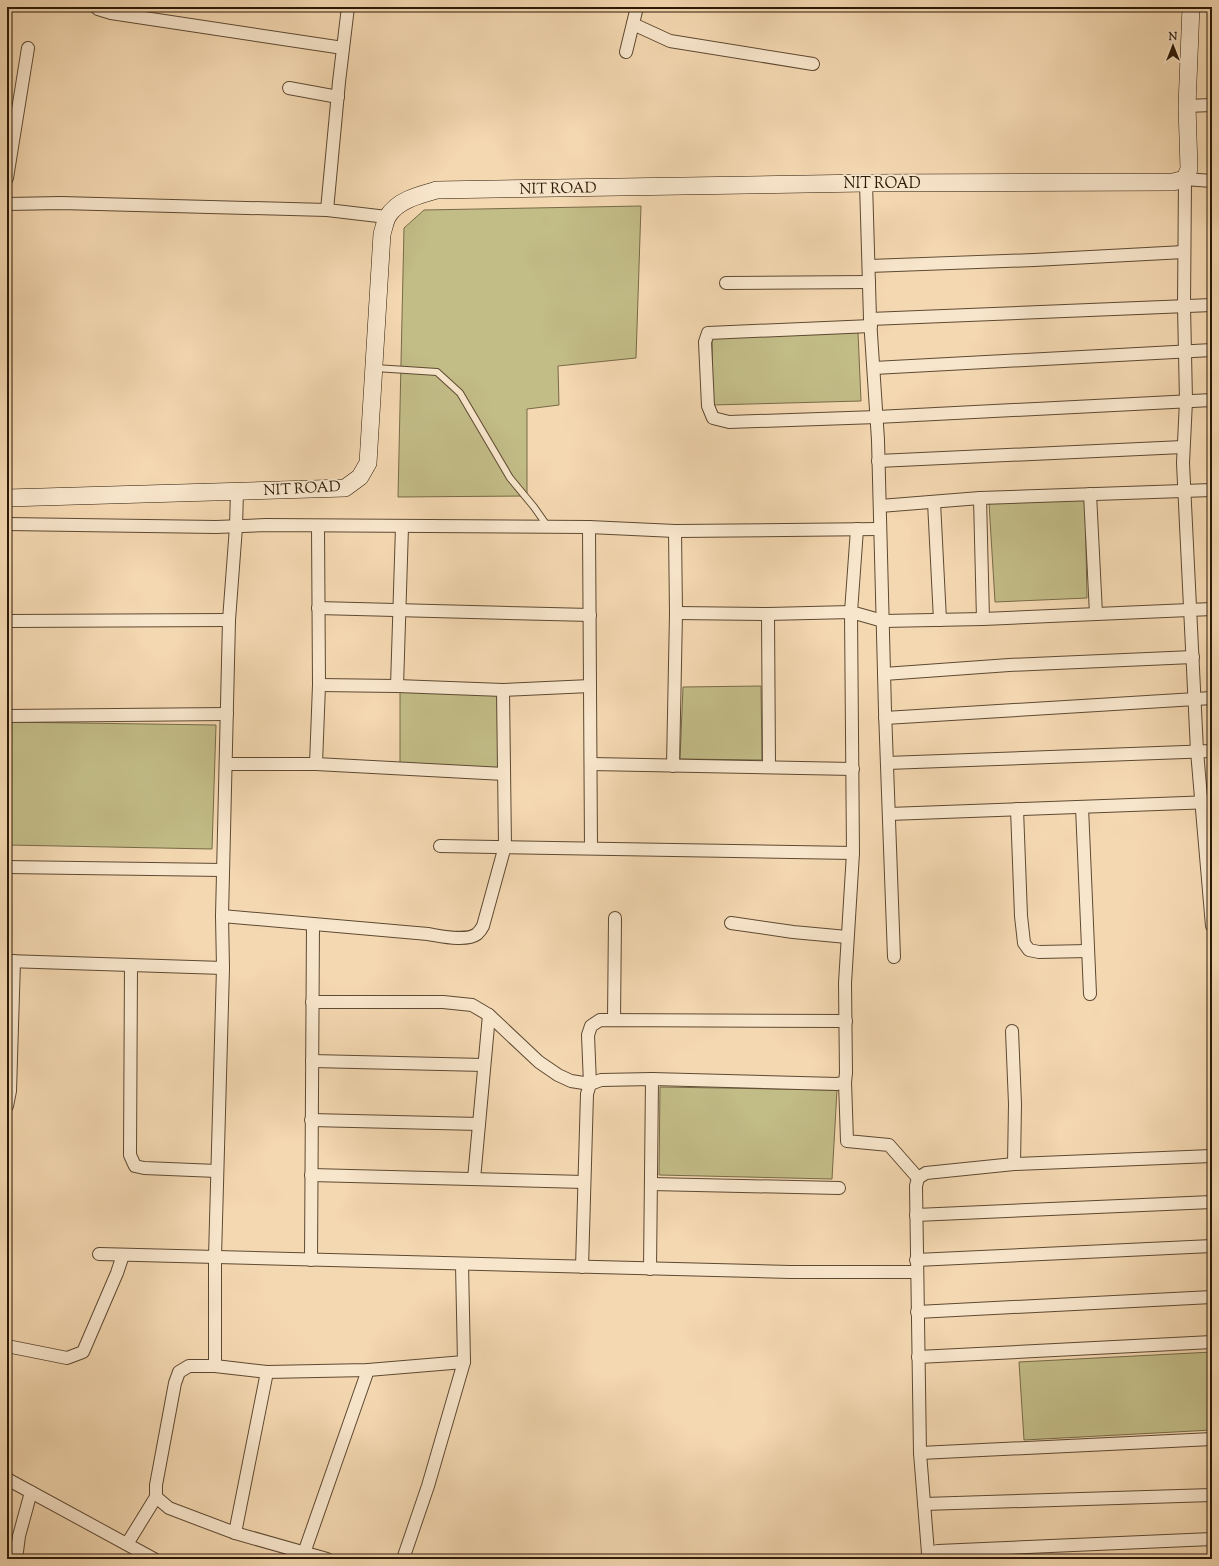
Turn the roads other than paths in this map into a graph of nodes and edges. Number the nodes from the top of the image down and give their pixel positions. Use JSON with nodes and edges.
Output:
{"nodes":[{"id":1,"x":96,"y":7,"type":"edge"},
{"id":2,"x":348,"y":7,"type":"edge"},
{"id":3,"x":637,"y":7,"type":"edge"},
{"id":4,"x":1191,"y":7,"type":"edge"},
{"id":5,"x":633,"y":24,"type":"junction"},
{"id":6,"x":28,"y":48,"type":"dead end"},
{"id":7,"x":343,"y":48,"type":"junction"},
{"id":8,"x":626,"y":52,"type":"dead end"},
{"id":9,"x":813,"y":64,"type":"dead end"},
{"id":10,"x":289,"y":88,"type":"dead end"},
{"id":11,"x":338,"y":97,"type":"junction"},
{"id":12,"x":1212,"y":105,"type":"edge"},
{"id":13,"x":1187,"y":106,"type":"junction"},
{"id":14,"x":7,"y":178,"type":"edge"},
{"id":15,"x":1185,"y":179,"type":"junction"},
{"id":16,"x":1212,"y":181,"type":"edge"},
{"id":17,"x":866,"y":183,"type":"junction"},
{"id":18,"x":7,"y":204,"type":"edge"},
{"id":19,"x":326,"y":210,"type":"junction"},
{"id":20,"x":387,"y":217,"type":"junction"},
{"id":21,"x":1184,"y":252,"type":"junction"},
{"id":22,"x":868,"y":266,"type":"junction"},
{"id":23,"x":869,"y":282,"type":"junction"},
{"id":24,"x":726,"y":283,"type":"dead end"},
{"id":25,"x":1212,"y":305,"type":"edge"},
{"id":26,"x":1184,"y":306,"type":"junction"},
{"id":27,"x":871,"y":323,"type":"junction"},
{"id":28,"x":1212,"y":350,"type":"edge"},
{"id":29,"x":1185,"y":352,"type":"junction"},
{"id":30,"x":374,"y":367,"type":"junction"},
{"id":31,"x":874,"y":368,"type":"junction"},
{"id":32,"x":1212,"y":400,"type":"edge"},
{"id":33,"x":1186,"y":401,"type":"junction"},
{"id":34,"x":877,"y":416,"type":"junction"},
{"id":35,"x":1184,"y":446,"type":"junction"},
{"id":36,"x":878,"y":461,"type":"junction"},
{"id":37,"x":1212,"y":490,"type":"edge"},
{"id":38,"x":237,"y":491,"type":"junction"},
{"id":39,"x":1185,"y":491,"type":"junction"},
{"id":40,"x":1090,"y":494,"type":"junction"},
{"id":41,"x":7,"y":498,"type":"edge"},
{"id":42,"x":980,"y":498,"type":"junction"},
{"id":43,"x":934,"y":502,"type":"junction"},
{"id":44,"x":880,"y":506,"type":"junction"},
{"id":45,"x":7,"y":524,"type":"edge"},
{"id":46,"x":318,"y":526,"type":"junction"},
{"id":47,"x":236,"y":527,"type":"junction"},
{"id":48,"x":402,"y":527,"type":"junction"},
{"id":49,"x":548,"y":527,"type":"junction"},
{"id":50,"x":589,"y":528,"type":"junction"},
{"id":51,"x":857,"y":529,"type":"junction"},
{"id":52,"x":880,"y":529,"type":"junction"},
{"id":53,"x":675,"y":531,"type":"junction"},
{"id":54,"x":318,"y":608,"type":"junction"},
{"id":55,"x":1212,"y":609,"type":"edge"},
{"id":56,"x":1191,"y":610,"type":"junction"},
{"id":57,"x":400,"y":611,"type":"junction"},
{"id":58,"x":852,"y":612,"type":"junction"},
{"id":59,"x":676,"y":613,"type":"junction"},
{"id":60,"x":768,"y":614,"type":"junction"},
{"id":61,"x":1096,"y":614,"type":"junction"},
{"id":62,"x":590,"y":615,"type":"junction"},
{"id":63,"x":983,"y":619,"type":"junction"},
{"id":64,"x":229,"y":620,"type":"junction"},
{"id":65,"x":940,"y":620,"type":"junction"},
{"id":66,"x":7,"y":621,"type":"edge"},
{"id":67,"x":882,"y":622,"type":"junction"},
{"id":68,"x":1193,"y":657,"type":"junction"},
{"id":69,"x":884,"y":674,"type":"junction"},
{"id":70,"x":319,"y":685,"type":"junction"},
{"id":71,"x":397,"y":686,"type":"junction"},
{"id":72,"x":590,"y":686,"type":"junction"},
{"id":73,"x":503,"y":690,"type":"junction"},
{"id":74,"x":1212,"y":698,"type":"edge"},
{"id":75,"x":1195,"y":699,"type":"junction"},
{"id":76,"x":227,"y":714,"type":"junction"},
{"id":77,"x":7,"y":716,"type":"edge"},
{"id":78,"x":885,"y":718,"type":"junction"},
{"id":79,"x":1197,"y":751,"type":"junction"},
{"id":80,"x":1212,"y":751,"type":"edge"},
{"id":81,"x":887,"y":763,"type":"junction"},
{"id":82,"x":226,"y":764,"type":"junction"},
{"id":83,"x":316,"y":764,"type":"junction"},
{"id":84,"x":591,"y":764,"type":"junction"},
{"id":85,"x":673,"y":766,"type":"junction"},
{"id":86,"x":769,"y":767,"type":"junction"},
{"id":87,"x":852,"y":769,"type":"junction"},
{"id":88,"x":504,"y":774,"type":"junction"},
{"id":89,"x":1207,"y":802,"type":"edge"},
{"id":90,"x":1082,"y":807,"type":"junction"},
{"id":91,"x":1017,"y":810,"type":"junction"},
{"id":92,"x":889,"y":814,"type":"junction"},
{"id":93,"x":440,"y":846,"type":"dead end"},
{"id":94,"x":505,"y":846,"type":"junction"},
{"id":95,"x":591,"y":848,"type":"junction"},
{"id":96,"x":852,"y":853,"type":"junction"},
{"id":97,"x":7,"y":867,"type":"edge"},
{"id":98,"x":223,"y":870,"type":"junction"},
{"id":99,"x":222,"y":916,"type":"junction"},
{"id":100,"x":615,"y":918,"type":"dead end"},
{"id":101,"x":731,"y":922,"type":"dead end"},
{"id":102,"x":312,"y":924,"type":"junction"},
{"id":103,"x":1212,"y":926,"type":"edge"},
{"id":104,"x":847,"y":943,"type":"junction"},
{"id":105,"x":1088,"y":951,"type":"junction"},
{"id":106,"x":894,"y":957,"type":"dead end"},
{"id":107,"x":11,"y":961,"type":"edge"},
{"id":108,"x":131,"y":965,"type":"junction"},
{"id":109,"x":223,"y":968,"type":"junction"},
{"id":110,"x":1090,"y":994,"type":"dead end"},
{"id":111,"x":312,"y":1002,"type":"junction"},
{"id":112,"x":489,"y":1015,"type":"junction"},
{"id":113,"x":614,"y":1020,"type":"junction"},
{"id":114,"x":846,"y":1021,"type":"junction"},
{"id":115,"x":1012,"y":1031,"type":"dead end"},
{"id":116,"x":312,"y":1061,"type":"junction"},
{"id":117,"x":484,"y":1065,"type":"junction"},
{"id":118,"x":652,"y":1079,"type":"junction"},
{"id":119,"x":845,"y":1082,"type":"junction"},
{"id":120,"x":590,"y":1084,"type":"junction"},
{"id":121,"x":7,"y":1106,"type":"edge"},
{"id":122,"x":311,"y":1120,"type":"junction"},
{"id":123,"x":479,"y":1124,"type":"junction"},
{"id":124,"x":1212,"y":1156,"type":"edge"},
{"id":125,"x":1014,"y":1164,"type":"junction"},
{"id":126,"x":217,"y":1171,"type":"junction"},
{"id":127,"x":311,"y":1175,"type":"junction"},
{"id":128,"x":918,"y":1178,"type":"junction"},
{"id":129,"x":474,"y":1179,"type":"junction"},
{"id":130,"x":584,"y":1182,"type":"junction"},
{"id":131,"x":651,"y":1184,"type":"junction"},
{"id":132,"x":839,"y":1188,"type":"dead end"},
{"id":133,"x":1212,"y":1202,"type":"edge"},
{"id":134,"x":916,"y":1215,"type":"junction"},
{"id":135,"x":1212,"y":1246,"type":"edge"},
{"id":136,"x":99,"y":1254,"type":"dead end"},
{"id":137,"x":123,"y":1255,"type":"junction"},
{"id":138,"x":215,"y":1257,"type":"junction"},
{"id":139,"x":311,"y":1260,"type":"junction"},
{"id":140,"x":462,"y":1264,"type":"junction"},
{"id":141,"x":916,"y":1266,"type":"junction"},
{"id":142,"x":582,"y":1267,"type":"junction"},
{"id":143,"x":650,"y":1269,"type":"junction"},
{"id":144,"x":1212,"y":1298,"type":"edge"},
{"id":145,"x":917,"y":1312,"type":"junction"},
{"id":146,"x":1212,"y":1342,"type":"edge"},
{"id":147,"x":7,"y":1346,"type":"edge"},
{"id":148,"x":918,"y":1357,"type":"junction"},
{"id":149,"x":464,"y":1362,"type":"junction"},
{"id":150,"x":215,"y":1366,"type":"junction"},
{"id":151,"x":368,"y":1370,"type":"junction"},
{"id":152,"x":267,"y":1372,"type":"junction"},
{"id":153,"x":1212,"y":1439,"type":"edge"},
{"id":154,"x":920,"y":1453,"type":"junction"},
{"id":155,"x":7,"y":1478,"type":"edge"},
{"id":156,"x":31,"y":1492,"type":"junction"},
{"id":157,"x":1212,"y":1495,"type":"edge"},
{"id":158,"x":156,"y":1497,"type":"junction"},
{"id":159,"x":924,"y":1504,"type":"junction"},
{"id":160,"x":235,"y":1533,"type":"junction"},
{"id":161,"x":1212,"y":1539,"type":"edge"},
{"id":162,"x":127,"y":1544,"type":"junction"},
{"id":163,"x":304,"y":1553,"type":"junction"},
{"id":164,"x":928,"y":1556,"type":"edge"},
{"id":165,"x":16,"y":1559,"type":"edge"},
{"id":166,"x":154,"y":1559,"type":"edge"},
{"id":167,"x":327,"y":1559,"type":"edge"},
{"id":168,"x":403,"y":1559,"type":"edge"}],
"edges":[{"from":1,"to":7,"type":"street"},
{"from":2,"to":7,"type":"street"},
{"from":3,"to":5,"type":"street"},
{"from":4,"to":13,"type":"main road"},
{"from":5,"to":8,"type":"street"},
{"from":5,"to":9,"type":"street"},
{"from":6,"to":14,"type":"street"},
{"from":7,"to":11,"type":"street"},
{"from":10,"to":11,"type":"street"},
{"from":11,"to":19,"type":"street"},
{"from":12,"to":13,"type":"street"},
{"from":13,"to":15,"type":"main road"},
{"from":15,"to":16,"type":"street"},
{"from":15,"to":17,"type":"main road","name":"NIT ROAD"},
{"from":15,"to":21,"type":"street"},
{"from":17,"to":20,"type":"main road","name":"NIT ROAD"},
{"from":17,"to":22,"type":"street"},
{"from":18,"to":19,"type":"street"},
{"from":19,"to":20,"type":"street"},
{"from":20,"to":30,"type":"main road","name":"NIT ROAD"},
{"from":21,"to":22,"type":"street"},
{"from":21,"to":26,"type":"street"},
{"from":22,"to":23,"type":"street"},
{"from":23,"to":24,"type":"street"},
{"from":23,"to":27,"type":"street"},
{"from":25,"to":26,"type":"street"},
{"from":26,"to":27,"type":"street"},
{"from":26,"to":29,"type":"street"},
{"from":27,"to":31,"type":"street"},
{"from":27,"to":34,"type":"street"},
{"from":28,"to":29,"type":"street"},
{"from":29,"to":31,"type":"street"},
{"from":29,"to":33,"type":"street"},
{"from":30,"to":38,"type":"main road","name":"NIT ROAD"},
{"from":30,"to":49,"type":"lane"},
{"from":31,"to":34,"type":"street"},
{"from":32,"to":33,"type":"street"},
{"from":33,"to":34,"type":"street"},
{"from":33,"to":35,"type":"street"},
{"from":34,"to":36,"type":"street"},
{"from":35,"to":36,"type":"street"},
{"from":35,"to":39,"type":"street"},
{"from":36,"to":44,"type":"street"},
{"from":37,"to":39,"type":"street"},
{"from":38,"to":41,"type":"main road","name":"NIT ROAD"},
{"from":38,"to":47,"type":"street"},
{"from":39,"to":40,"type":"street"},
{"from":39,"to":56,"type":"street"},
{"from":40,"to":42,"type":"street"},
{"from":40,"to":61,"type":"street"},
{"from":42,"to":43,"type":"street"},
{"from":42,"to":63,"type":"street"},
{"from":43,"to":44,"type":"street"},
{"from":43,"to":65,"type":"street"},
{"from":44,"to":52,"type":"street"},
{"from":45,"to":47,"type":"street"},
{"from":46,"to":47,"type":"street"},
{"from":46,"to":48,"type":"street"},
{"from":46,"to":54,"type":"street"},
{"from":47,"to":64,"type":"street"},
{"from":48,"to":49,"type":"street"},
{"from":48,"to":57,"type":"street"},
{"from":49,"to":50,"type":"street"},
{"from":50,"to":53,"type":"street"},
{"from":50,"to":62,"type":"street"},
{"from":51,"to":52,"type":"street"},
{"from":51,"to":53,"type":"street"},
{"from":51,"to":58,"type":"street"},
{"from":52,"to":67,"type":"street"},
{"from":53,"to":59,"type":"street"},
{"from":54,"to":57,"type":"street"},
{"from":54,"to":70,"type":"street"},
{"from":55,"to":56,"type":"street"},
{"from":56,"to":61,"type":"street"},
{"from":56,"to":68,"type":"street"},
{"from":57,"to":62,"type":"street"},
{"from":57,"to":71,"type":"street"},
{"from":58,"to":60,"type":"street"},
{"from":58,"to":67,"type":"street"},
{"from":58,"to":87,"type":"street"},
{"from":59,"to":60,"type":"street"},
{"from":59,"to":85,"type":"street"},
{"from":60,"to":86,"type":"street"},
{"from":61,"to":63,"type":"street"},
{"from":62,"to":72,"type":"street"},
{"from":63,"to":65,"type":"street"},
{"from":64,"to":66,"type":"street"},
{"from":64,"to":76,"type":"street"},
{"from":65,"to":67,"type":"street"},
{"from":67,"to":69,"type":"street"},
{"from":68,"to":69,"type":"street"},
{"from":68,"to":75,"type":"street"},
{"from":69,"to":78,"type":"street"},
{"from":70,"to":71,"type":"street"},
{"from":70,"to":83,"type":"street"},
{"from":71,"to":73,"type":"street"},
{"from":72,"to":73,"type":"street"},
{"from":72,"to":84,"type":"street"},
{"from":73,"to":88,"type":"street"},
{"from":74,"to":75,"type":"street"},
{"from":75,"to":78,"type":"street"},
{"from":75,"to":79,"type":"street"},
{"from":76,"to":77,"type":"street"},
{"from":76,"to":82,"type":"street"},
{"from":78,"to":81,"type":"street"},
{"from":79,"to":80,"type":"street"},
{"from":79,"to":81,"type":"street"},
{"from":79,"to":89,"type":"street"},
{"from":81,"to":92,"type":"street"},
{"from":82,"to":83,"type":"street"},
{"from":82,"to":98,"type":"street"},
{"from":83,"to":88,"type":"street"},
{"from":84,"to":85,"type":"street"},
{"from":84,"to":95,"type":"street"},
{"from":85,"to":86,"type":"street"},
{"from":86,"to":87,"type":"street"},
{"from":87,"to":96,"type":"street"},
{"from":88,"to":94,"type":"street"},
{"from":89,"to":90,"type":"street"},
{"from":89,"to":103,"type":"street"},
{"from":90,"to":91,"type":"street"},
{"from":90,"to":105,"type":"street"},
{"from":91,"to":92,"type":"street"},
{"from":91,"to":105,"type":"street"},
{"from":92,"to":106,"type":"street"},
{"from":93,"to":94,"type":"street"},
{"from":94,"to":95,"type":"street"},
{"from":94,"to":102,"type":"street"},
{"from":95,"to":96,"type":"street"},
{"from":96,"to":104,"type":"street"},
{"from":97,"to":98,"type":"street"},
{"from":98,"to":99,"type":"street"},
{"from":99,"to":102,"type":"street"},
{"from":99,"to":109,"type":"street"},
{"from":100,"to":113,"type":"street"},
{"from":101,"to":104,"type":"street"},
{"from":102,"to":111,"type":"street"},
{"from":104,"to":114,"type":"street"},
{"from":105,"to":110,"type":"street"},
{"from":107,"to":108,"type":"street"},
{"from":107,"to":121,"type":"street"},
{"from":108,"to":109,"type":"street"},
{"from":108,"to":126,"type":"street"},
{"from":109,"to":126,"type":"street"},
{"from":111,"to":112,"type":"street"},
{"from":111,"to":116,"type":"street"},
{"from":112,"to":117,"type":"street"},
{"from":112,"to":120,"type":"street"},
{"from":113,"to":114,"type":"street"},
{"from":113,"to":120,"type":"street"},
{"from":114,"to":119,"type":"street"},
{"from":115,"to":125,"type":"street"},
{"from":116,"to":117,"type":"street"},
{"from":116,"to":122,"type":"street"},
{"from":117,"to":123,"type":"street"},
{"from":118,"to":119,"type":"street"},
{"from":118,"to":120,"type":"street"},
{"from":118,"to":131,"type":"street"},
{"from":119,"to":128,"type":"street"},
{"from":120,"to":130,"type":"street"},
{"from":122,"to":123,"type":"street"},
{"from":122,"to":127,"type":"street"},
{"from":123,"to":129,"type":"street"},
{"from":124,"to":125,"type":"street"},
{"from":125,"to":128,"type":"street"},
{"from":126,"to":138,"type":"street"},
{"from":127,"to":129,"type":"street"},
{"from":127,"to":139,"type":"street"},
{"from":128,"to":134,"type":"street"},
{"from":129,"to":130,"type":"street"},
{"from":130,"to":142,"type":"street"},
{"from":131,"to":132,"type":"street"},
{"from":131,"to":143,"type":"street"},
{"from":133,"to":134,"type":"street"},
{"from":134,"to":141,"type":"street"},
{"from":135,"to":141,"type":"street"},
{"from":136,"to":137,"type":"street"},
{"from":137,"to":138,"type":"street"},
{"from":137,"to":147,"type":"street"},
{"from":138,"to":139,"type":"street"},
{"from":138,"to":150,"type":"street"},
{"from":139,"to":140,"type":"street"},
{"from":140,"to":142,"type":"street"},
{"from":140,"to":149,"type":"street"},
{"from":141,"to":143,"type":"street"},
{"from":141,"to":145,"type":"street"},
{"from":142,"to":143,"type":"street"},
{"from":144,"to":145,"type":"street"},
{"from":145,"to":148,"type":"street"},
{"from":146,"to":148,"type":"street"},
{"from":148,"to":154,"type":"street"},
{"from":149,"to":151,"type":"street"},
{"from":149,"to":168,"type":"street"},
{"from":150,"to":152,"type":"street"},
{"from":150,"to":158,"type":"street"},
{"from":151,"to":152,"type":"street"},
{"from":151,"to":163,"type":"street"},
{"from":152,"to":160,"type":"street"},
{"from":153,"to":154,"type":"street"},
{"from":154,"to":159,"type":"street"},
{"from":155,"to":156,"type":"street"},
{"from":156,"to":162,"type":"street"},
{"from":156,"to":165,"type":"street"},
{"from":157,"to":159,"type":"street"},
{"from":158,"to":160,"type":"street"},
{"from":158,"to":162,"type":"street"},
{"from":159,"to":164,"type":"street"},
{"from":160,"to":163,"type":"street"},
{"from":161,"to":164,"type":"street"},
{"from":162,"to":166,"type":"street"},
{"from":163,"to":167,"type":"street"}]}
